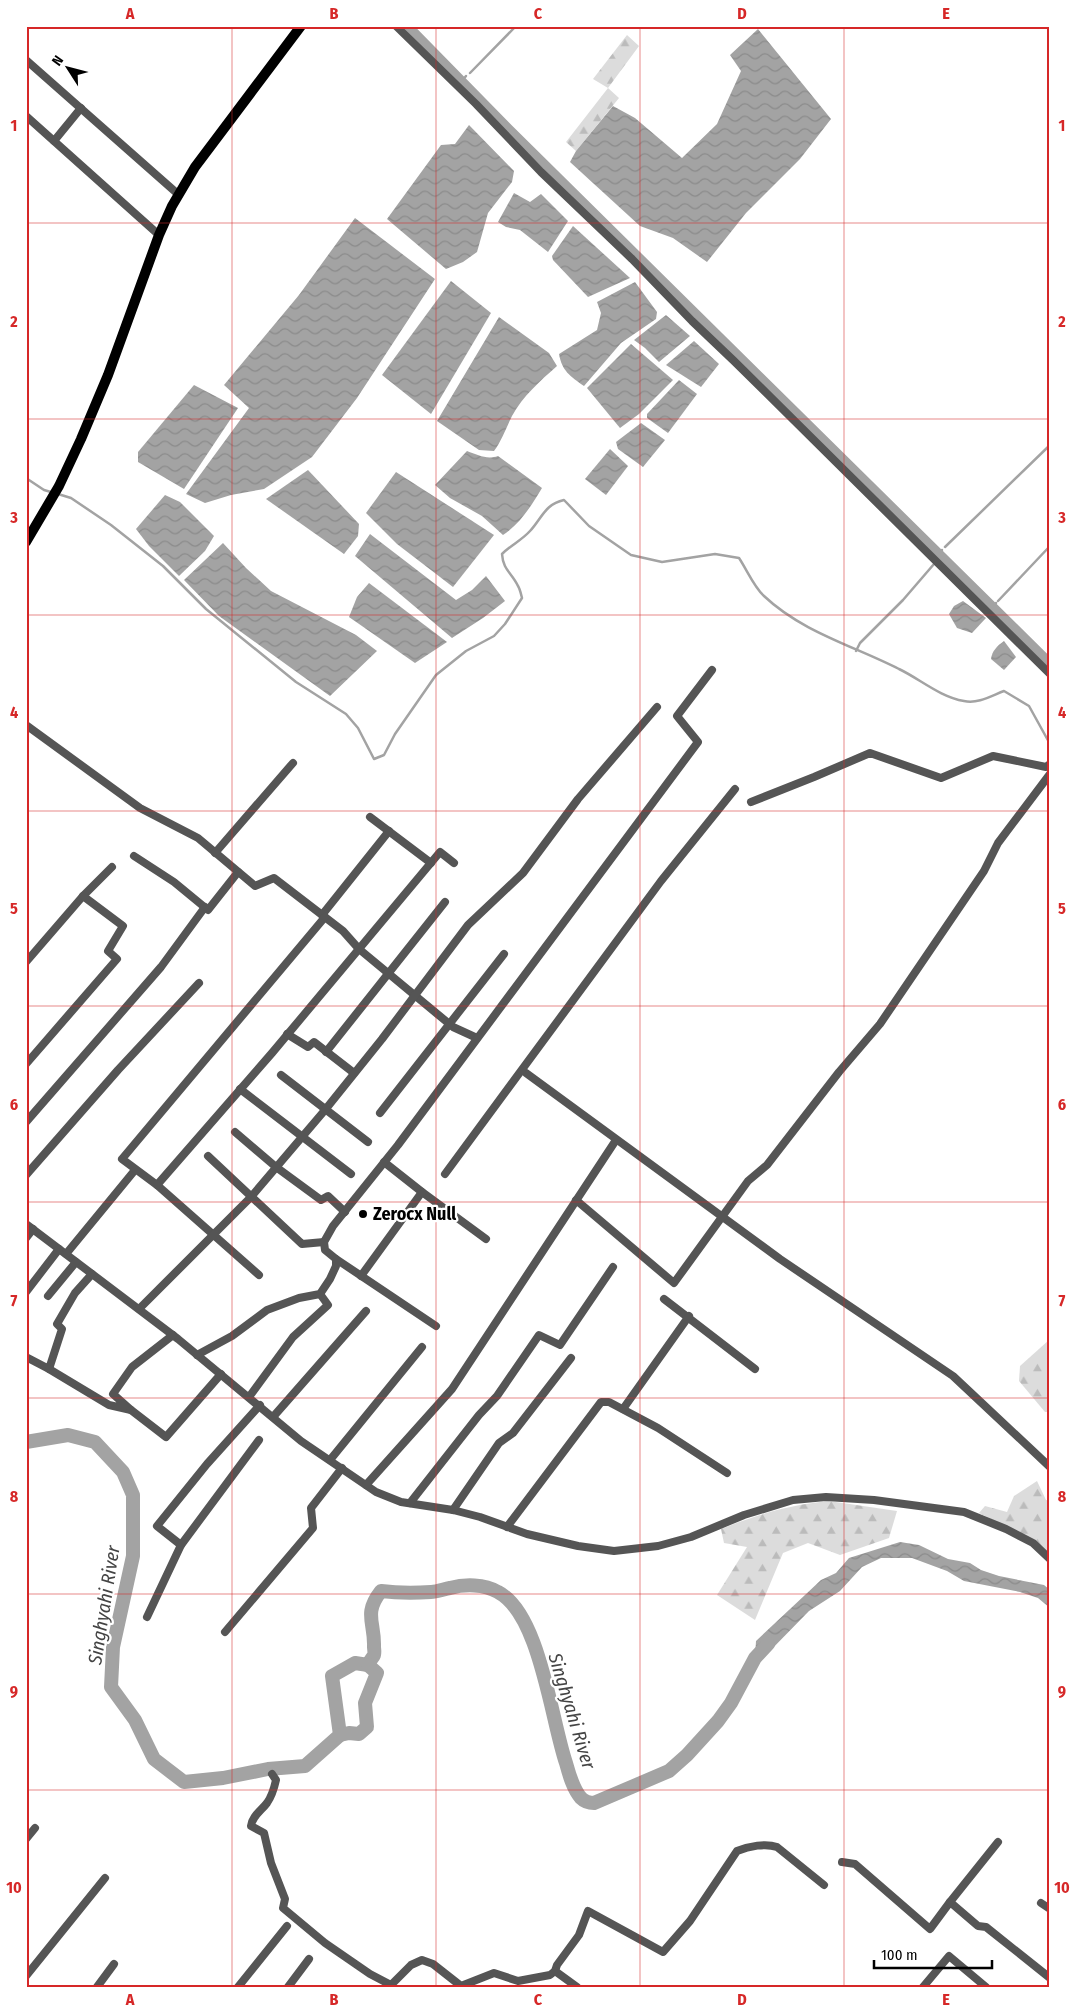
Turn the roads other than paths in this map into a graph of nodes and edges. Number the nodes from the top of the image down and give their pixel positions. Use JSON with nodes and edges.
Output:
{"nodes":[{"id":1,"x":301,"y":26,"type":"edge"},
{"id":2,"x":396,"y":26,"type":"edge"},
{"id":3,"x":26,"y":60,"type":"edge"},
{"id":4,"x":81,"y":108,"type":"junction"},
{"id":5,"x":26,"y":116,"type":"edge"},
{"id":6,"x":54,"y":141,"type":"junction"},
{"id":7,"x":179,"y":195,"type":"junction"},
{"id":8,"x":159,"y":235,"type":"junction"},
{"id":9,"x":26,"y":542,"type":"edge"},
{"id":10,"x":712,"y":670,"type":"dead end"},
{"id":11,"x":1050,"y":674,"type":"edge"},
{"id":12,"x":657,"y":707,"type":"dead end"},
{"id":13,"x":26,"y":725,"type":"edge"},
{"id":14,"x":293,"y":763,"type":"dead end"},
{"id":15,"x":1050,"y":764,"type":"edge"},
{"id":16,"x":1050,"y":774,"type":"edge"},
{"id":17,"x":735,"y":789,"type":"dead end"},
{"id":18,"x":751,"y":802,"type":"dead end"},
{"id":19,"x":370,"y":817,"type":"dead end"},
{"id":20,"x":389,"y":832,"type":"junction"},
{"id":21,"x":215,"y":853,"type":"junction"},
{"id":22,"x":134,"y":856,"type":"dead end"},
{"id":23,"x":431,"y":863,"type":"junction"},
{"id":24,"x":454,"y":863,"type":"dead end"},
{"id":25,"x":112,"y":867,"type":"dead end"},
{"id":26,"x":238,"y":872,"type":"junction"},
{"id":27,"x":83,"y":896,"type":"junction"},
{"id":28,"x":445,"y":902,"type":"dead end"},
{"id":29,"x":205,"y":907,"type":"junction"},
{"id":30,"x":324,"y":916,"type":"junction"},
{"id":31,"x":359,"y":949,"type":"junction"},
{"id":32,"x":504,"y":954,"type":"dead end"},
{"id":33,"x":26,"y":962,"type":"edge"},
{"id":34,"x":389,"y":975,"type":"junction"},
{"id":35,"x":199,"y":983,"type":"dead end"},
{"id":36,"x":416,"y":995,"type":"junction"},
{"id":37,"x":449,"y":1024,"type":"junction"},
{"id":38,"x":287,"y":1034,"type":"junction"},
{"id":39,"x":477,"y":1038,"type":"junction"},
{"id":40,"x":326,"y":1052,"type":"junction"},
{"id":41,"x":26,"y":1064,"type":"edge"},
{"id":42,"x":354,"y":1073,"type":"junction"},
{"id":43,"x":526,"y":1073,"type":"dead end"},
{"id":44,"x":282,"y":1075,"type":"dead end"},
{"id":45,"x":240,"y":1089,"type":"junction"},
{"id":46,"x":325,"y":1110,"type":"junction"},
{"id":47,"x":380,"y":1114,"type":"dead end"},
{"id":48,"x":26,"y":1122,"type":"edge"},
{"id":49,"x":235,"y":1132,"type":"dead end"},
{"id":50,"x":301,"y":1137,"type":"junction"},
{"id":51,"x":616,"y":1140,"type":"junction"},
{"id":52,"x":368,"y":1142,"type":"dead end"},
{"id":53,"x":208,"y":1156,"type":"dead end"},
{"id":54,"x":384,"y":1162,"type":"junction"},
{"id":55,"x":276,"y":1167,"type":"junction"},
{"id":56,"x":135,"y":1170,"type":"junction"},
{"id":57,"x":351,"y":1174,"type":"dead end"},
{"id":58,"x":445,"y":1174,"type":"dead end"},
{"id":59,"x":26,"y":1175,"type":"edge"},
{"id":60,"x":157,"y":1185,"type":"junction"},
{"id":61,"x":422,"y":1192,"type":"junction"},
{"id":62,"x":251,"y":1197,"type":"junction"},
{"id":63,"x":576,"y":1200,"type":"junction"},
{"id":64,"x":345,"y":1212,"type":"junction"},
{"id":65,"x":722,"y":1217,"type":"junction"},
{"id":66,"x":29,"y":1227,"type":"edge"},
{"id":67,"x":213,"y":1236,"type":"junction"},
{"id":68,"x":26,"y":1238,"type":"edge"},
{"id":69,"x":486,"y":1239,"type":"dead end"},
{"id":70,"x":324,"y":1242,"type":"junction"},
{"id":71,"x":59,"y":1249,"type":"junction"},
{"id":72,"x":66,"y":1254,"type":"junction"},
{"id":73,"x":336,"y":1258,"type":"junction"},
{"id":74,"x":76,"y":1262,"type":"junction"},
{"id":75,"x":612,"y":1267,"type":"dead end"},
{"id":76,"x":92,"y":1274,"type":"junction"},
{"id":77,"x":259,"y":1275,"type":"dead end"},
{"id":78,"x":361,"y":1276,"type":"junction"},
{"id":79,"x":26,"y":1292,"type":"edge"},
{"id":80,"x":320,"y":1294,"type":"junction"},
{"id":81,"x":48,"y":1296,"type":"dead end"},
{"id":82,"x":664,"y":1299,"type":"dead end"},
{"id":83,"x":139,"y":1309,"type":"junction"},
{"id":84,"x":366,"y":1311,"type":"dead end"},
{"id":85,"x":689,"y":1316,"type":"junction"},
{"id":86,"x":436,"y":1326,"type":"dead end"},
{"id":87,"x":173,"y":1335,"type":"junction"},
{"id":88,"x":422,"y":1347,"type":"dead end"},
{"id":89,"x":197,"y":1354,"type":"junction"},
{"id":90,"x":26,"y":1357,"type":"edge"},
{"id":91,"x":571,"y":1358,"type":"dead end"},
{"id":92,"x":49,"y":1369,"type":"junction"},
{"id":93,"x":755,"y":1369,"type":"dead end"},
{"id":94,"x":221,"y":1374,"type":"junction"},
{"id":95,"x":249,"y":1397,"type":"junction"},
{"id":96,"x":260,"y":1406,"type":"junction"},
{"id":97,"x":622,"y":1409,"type":"junction"},
{"id":98,"x":131,"y":1410,"type":"junction"},
{"id":99,"x":273,"y":1417,"type":"junction"},
{"id":100,"x":259,"y":1440,"type":"dead end"},
{"id":101,"x":330,"y":1460,"type":"junction"},
{"id":102,"x":1050,"y":1466,"type":"edge"},
{"id":103,"x":342,"y":1468,"type":"junction"},
{"id":104,"x":727,"y":1473,"type":"dead end"},
{"id":105,"x":366,"y":1485,"type":"junction"},
{"id":106,"x":410,"y":1503,"type":"junction"},
{"id":107,"x":453,"y":1510,"type":"junction"},
{"id":108,"x":507,"y":1527,"type":"junction"},
{"id":109,"x":181,"y":1545,"type":"junction"},
{"id":110,"x":1050,"y":1559,"type":"edge"},
{"id":111,"x":148,"y":1617,"type":"dead end"},
{"id":112,"x":225,"y":1632,"type":"dead end"},
{"id":113,"x":272,"y":1774,"type":"dead end"},
{"id":114,"x":35,"y":1828,"type":"dead end"},
{"id":115,"x":26,"y":1839,"type":"edge"},
{"id":116,"x":998,"y":1842,"type":"dead end"},
{"id":117,"x":842,"y":1862,"type":"dead end"},
{"id":118,"x":105,"y":1878,"type":"dead end"},
{"id":119,"x":824,"y":1884,"type":"dead end"},
{"id":120,"x":950,"y":1902,"type":"junction"},
{"id":121,"x":1041,"y":1903,"type":"dead end"},
{"id":122,"x":1050,"y":1909,"type":"edge"},
{"id":123,"x":287,"y":1926,"type":"dead end"},
{"id":124,"x":310,"y":1959,"type":"dead end"},
{"id":125,"x":114,"y":1964,"type":"dead end"},
{"id":126,"x":555,"y":1971,"type":"junction"},
{"id":127,"x":26,"y":1976,"type":"edge"},
{"id":128,"x":1050,"y":1978,"type":"edge"},
{"id":129,"x":511,"y":1980,"type":"junction"},
{"id":130,"x":97,"y":1987,"type":"edge"},
{"id":131,"x":238,"y":1987,"type":"edge"},
{"id":132,"x":288,"y":1987,"type":"edge"},
{"id":133,"x":522,"y":1987,"type":"edge"},
{"id":134,"x":577,"y":1987,"type":"edge"},
{"id":135,"x":923,"y":1987,"type":"edge"},
{"id":136,"x":986,"y":1987,"type":"edge"}],
"edges":[{"from":1,"to":7,"type":"main road"},
{"from":2,"to":11,"type":"street"},
{"from":3,"to":4,"type":"street"},
{"from":4,"to":6,"type":"street"},
{"from":4,"to":7,"type":"street"},
{"from":5,"to":6,"type":"street"},
{"from":6,"to":8,"type":"street"},
{"from":7,"to":8,"type":"main road"},
{"from":8,"to":9,"type":"main road"},
{"from":10,"to":39,"type":"street"},
{"from":12,"to":36,"type":"street"},
{"from":13,"to":21,"type":"street"},
{"from":14,"to":21,"type":"street"},
{"from":15,"to":18,"type":"street"},
{"from":16,"to":65,"type":"street"},
{"from":17,"to":58,"type":"street"},
{"from":19,"to":20,"type":"street"},
{"from":20,"to":23,"type":"street"},
{"from":20,"to":30,"type":"street"},
{"from":21,"to":26,"type":"street"},
{"from":22,"to":29,"type":"street"},
{"from":23,"to":24,"type":"street"},
{"from":23,"to":31,"type":"street"},
{"from":25,"to":27,"type":"street"},
{"from":26,"to":29,"type":"street"},
{"from":26,"to":30,"type":"street"},
{"from":27,"to":33,"type":"street"},
{"from":27,"to":41,"type":"street"},
{"from":28,"to":34,"type":"street"},
{"from":29,"to":48,"type":"street"},
{"from":30,"to":31,"type":"street"},
{"from":30,"to":56,"type":"street"},
{"from":31,"to":34,"type":"street"},
{"from":31,"to":38,"type":"street"},
{"from":32,"to":37,"type":"street"},
{"from":34,"to":36,"type":"street"},
{"from":34,"to":40,"type":"street"},
{"from":35,"to":59,"type":"street"},
{"from":36,"to":37,"type":"street"},
{"from":36,"to":42,"type":"street"},
{"from":37,"to":39,"type":"street"},
{"from":37,"to":47,"type":"street"},
{"from":38,"to":40,"type":"street"},
{"from":38,"to":45,"type":"street"},
{"from":39,"to":54,"type":"street"},
{"from":40,"to":42,"type":"street"},
{"from":42,"to":46,"type":"street"},
{"from":43,"to":51,"type":"street"},
{"from":44,"to":46,"type":"street"},
{"from":45,"to":50,"type":"street"},
{"from":45,"to":60,"type":"street"},
{"from":46,"to":50,"type":"street"},
{"from":46,"to":52,"type":"street"},
{"from":49,"to":55,"type":"street"},
{"from":50,"to":55,"type":"street"},
{"from":50,"to":57,"type":"street"},
{"from":51,"to":63,"type":"street"},
{"from":51,"to":65,"type":"street"},
{"from":53,"to":62,"type":"street"},
{"from":54,"to":61,"type":"street"},
{"from":54,"to":64,"type":"street"},
{"from":55,"to":62,"type":"street"},
{"from":55,"to":64,"type":"street"},
{"from":56,"to":60,"type":"street"},
{"from":56,"to":72,"type":"street"},
{"from":60,"to":67,"type":"street"},
{"from":61,"to":69,"type":"street"},
{"from":61,"to":78,"type":"street"},
{"from":62,"to":67,"type":"street"},
{"from":62,"to":70,"type":"street"},
{"from":63,"to":65,"type":"street"},
{"from":63,"to":105,"type":"street"},
{"from":64,"to":70,"type":"street"},
{"from":65,"to":102,"type":"street"},
{"from":66,"to":68,"type":"street"},
{"from":66,"to":71,"type":"street"},
{"from":67,"to":77,"type":"street"},
{"from":67,"to":83,"type":"street"},
{"from":70,"to":73,"type":"street"},
{"from":71,"to":72,"type":"street"},
{"from":71,"to":79,"type":"street"},
{"from":72,"to":74,"type":"street"},
{"from":73,"to":78,"type":"street"},
{"from":73,"to":80,"type":"street"},
{"from":74,"to":76,"type":"street"},
{"from":74,"to":81,"type":"street"},
{"from":75,"to":106,"type":"street"},
{"from":76,"to":83,"type":"street"},
{"from":76,"to":92,"type":"street"},
{"from":78,"to":86,"type":"street"},
{"from":80,"to":89,"type":"street"},
{"from":80,"to":95,"type":"street"},
{"from":82,"to":85,"type":"street"},
{"from":83,"to":87,"type":"street"},
{"from":84,"to":99,"type":"street"},
{"from":85,"to":93,"type":"street"},
{"from":85,"to":97,"type":"street"},
{"from":87,"to":89,"type":"street"},
{"from":87,"to":98,"type":"street"},
{"from":88,"to":101,"type":"street"},
{"from":89,"to":94,"type":"street"},
{"from":90,"to":92,"type":"street"},
{"from":91,"to":107,"type":"street"},
{"from":92,"to":98,"type":"street"},
{"from":94,"to":95,"type":"street"},
{"from":94,"to":98,"type":"street"},
{"from":95,"to":96,"type":"street"},
{"from":96,"to":99,"type":"street"},
{"from":96,"to":109,"type":"street"},
{"from":97,"to":104,"type":"street"},
{"from":97,"to":108,"type":"street"},
{"from":99,"to":101,"type":"street"},
{"from":100,"to":109,"type":"street"},
{"from":101,"to":103,"type":"street"},
{"from":103,"to":105,"type":"street"},
{"from":103,"to":112,"type":"street"},
{"from":105,"to":106,"type":"street"},
{"from":106,"to":107,"type":"street"},
{"from":107,"to":108,"type":"street"},
{"from":108,"to":110,"type":"street"},
{"from":109,"to":111,"type":"street"},
{"from":113,"to":129,"type":"street"},
{"from":114,"to":115,"type":"street"},
{"from":116,"to":120,"type":"street"},
{"from":117,"to":120,"type":"street"},
{"from":118,"to":127,"type":"street"},
{"from":119,"to":126,"type":"street"},
{"from":120,"to":128,"type":"street"},
{"from":121,"to":122,"type":"street"},
{"from":123,"to":131,"type":"street"},
{"from":124,"to":132,"type":"street"},
{"from":125,"to":130,"type":"street"},
{"from":126,"to":129,"type":"street"},
{"from":126,"to":134,"type":"street"},
{"from":129,"to":133,"type":"street"},
{"from":135,"to":136,"type":"street"}]}
